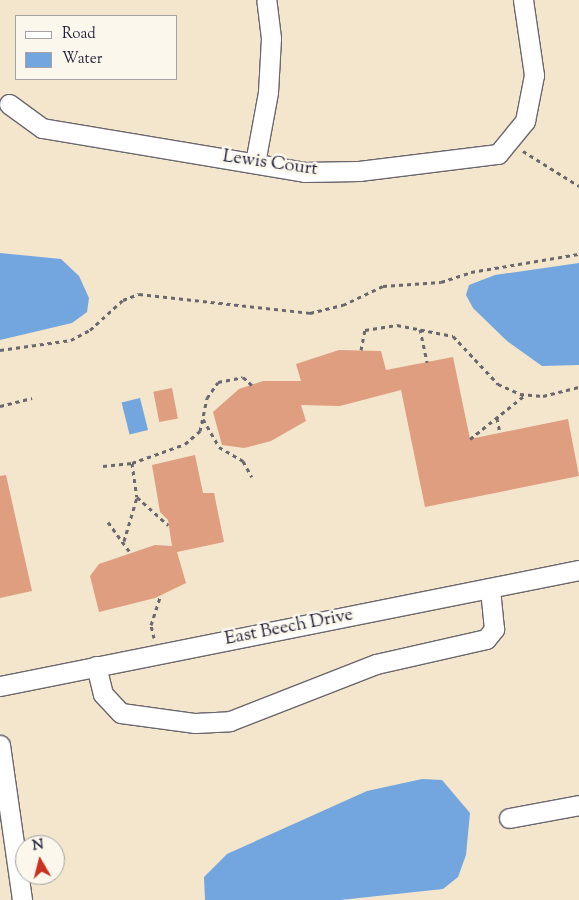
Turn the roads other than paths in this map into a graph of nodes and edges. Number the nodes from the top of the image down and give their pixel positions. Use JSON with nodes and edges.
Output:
{"nodes":[{"id":1,"x":266,"y":0,"type":"edge"},
{"id":2,"x":523,"y":0,"type":"edge"},
{"id":3,"x":9,"y":104,"type":"dead end"},
{"id":4,"x":255,"y":163,"type":"junction"},
{"id":5,"x":579,"y":570,"type":"edge"},
{"id":6,"x":490,"y":589,"type":"junction"},
{"id":7,"x":96,"y":666,"type":"junction"},
{"id":8,"x":0,"y":686,"type":"edge"},
{"id":9,"x":0,"y":745,"type":"edge"},
{"id":10,"x":579,"y":805,"type":"edge"},
{"id":11,"x":509,"y":818,"type":"dead end"},
{"id":12,"x":22,"y":900,"type":"edge"}],
"edges":[{"from":1,"to":4,"type":"street"},
{"from":2,"to":4,"type":"street","name":"Lewis Court"},
{"from":3,"to":4,"type":"street","name":"Lewis Court"},
{"from":5,"to":6,"type":"street","name":"East Beech Drive"},
{"from":6,"to":7,"type":"street","name":"East Beech Drive"},
{"from":6,"to":7,"type":"street"},
{"from":7,"to":8,"type":"street","name":"East Beech Drive"},
{"from":9,"to":12,"type":"street"},
{"from":10,"to":11,"type":"street"}]}
